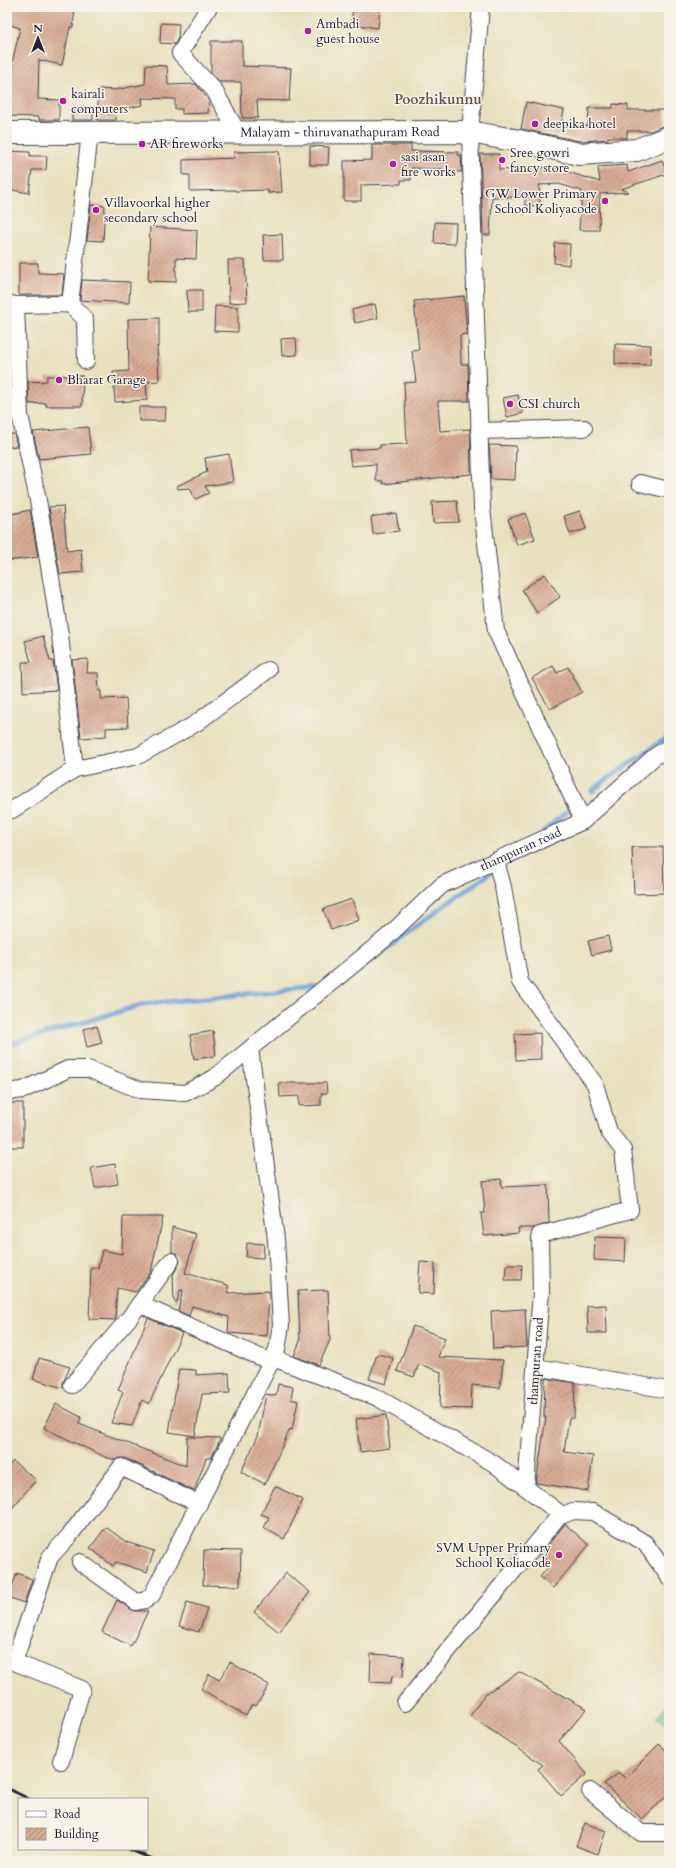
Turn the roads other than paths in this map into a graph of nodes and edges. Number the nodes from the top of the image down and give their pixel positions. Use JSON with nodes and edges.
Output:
{"nodes":[{"id":1,"x":209,"y":7,"type":"edge"},
{"id":2,"x":481,"y":7,"type":"edge"},
{"id":3,"x":470,"y":132,"type":"junction"},
{"id":4,"x":7,"y":133,"type":"edge"},
{"id":5,"x":90,"y":133,"type":"junction"},
{"id":6,"x":238,"y":133,"type":"junction"},
{"id":7,"x":669,"y":137,"type":"edge"},
{"id":8,"x":12,"y":304,"type":"edge"},
{"id":9,"x":70,"y":304,"type":"junction"},
{"id":10,"x":86,"y":361,"type":"dead end"},
{"id":11,"x":584,"y":428,"type":"dead end"},
{"id":12,"x":479,"y":431,"type":"junction"},
{"id":13,"x":640,"y":483,"type":"dead end"},
{"id":14,"x":669,"y":490,"type":"edge"},
{"id":15,"x":268,"y":670,"type":"dead end"},
{"id":16,"x":669,"y":747,"type":"edge"},
{"id":17,"x":75,"y":769,"type":"junction"},
{"id":18,"x":7,"y":810,"type":"edge"},
{"id":19,"x":583,"y":821,"type":"junction"},
{"id":20,"x":496,"y":861,"type":"junction"},
{"id":21,"x":250,"y":1049,"type":"junction"},
{"id":22,"x":7,"y":1092,"type":"edge"},
{"id":23,"x":171,"y":1260,"type":"dead end"},
{"id":24,"x":139,"y":1304,"type":"junction"},
{"id":25,"x":272,"y":1360,"type":"junction"},
{"id":26,"x":536,"y":1367,"type":"junction"},
{"id":27,"x":72,"y":1385,"type":"dead end"},
{"id":28,"x":669,"y":1390,"type":"edge"},
{"id":29,"x":526,"y":1487,"type":"junction"},
{"id":30,"x":199,"y":1504,"type":"junction"},
{"id":31,"x":562,"y":1515,"type":"junction"},
{"id":32,"x":80,"y":1562,"type":"dead end"},
{"id":33,"x":669,"y":1577,"type":"edge"},
{"id":34,"x":405,"y":1703,"type":"dead end"},
{"id":35,"x":61,"y":1761,"type":"dead end"},
{"id":36,"x":590,"y":1791,"type":"dead end"},
{"id":37,"x":669,"y":1833,"type":"edge"}],
"edges":[{"from":1,"to":6,"type":"street"},
{"from":2,"to":3,"type":"street"},
{"from":3,"to":6,"type":"main road","name":"Malayam - thiruvanathapuram Road"},
{"from":3,"to":7,"type":"main road","name":"Malayam - thiruvanathapuram Road"},
{"from":3,"to":12,"type":"street"},
{"from":4,"to":5,"type":"main road","name":"Malayam - thiruvanathapuram Road"},
{"from":5,"to":6,"type":"main road","name":"Malayam - thiruvanathapuram Road"},
{"from":5,"to":9,"type":"street"},
{"from":8,"to":9,"type":"street"},
{"from":8,"to":17,"type":"street"},
{"from":9,"to":10,"type":"street"},
{"from":11,"to":12,"type":"street"},
{"from":12,"to":19,"type":"street"},
{"from":13,"to":14,"type":"street"},
{"from":15,"to":17,"type":"street"},
{"from":16,"to":19,"type":"street","name":"thampuran road"},
{"from":17,"to":18,"type":"street"},
{"from":19,"to":20,"type":"street","name":"thampuran road"},
{"from":20,"to":21,"type":"street","name":"thampuran road"},
{"from":20,"to":26,"type":"street","name":"thampuran road"},
{"from":21,"to":22,"type":"street","name":"thampuran road"},
{"from":21,"to":25,"type":"street"},
{"from":23,"to":24,"type":"street"},
{"from":24,"to":25,"type":"street"},
{"from":24,"to":27,"type":"street"},
{"from":25,"to":29,"type":"street"},
{"from":25,"to":30,"type":"street"},
{"from":26,"to":28,"type":"street"},
{"from":26,"to":29,"type":"street","name":"thampuran road"},
{"from":29,"to":31,"type":"street"},
{"from":30,"to":32,"type":"street"},
{"from":30,"to":35,"type":"street"},
{"from":31,"to":33,"type":"street"},
{"from":31,"to":34,"type":"street"},
{"from":36,"to":37,"type":"street"}]}
